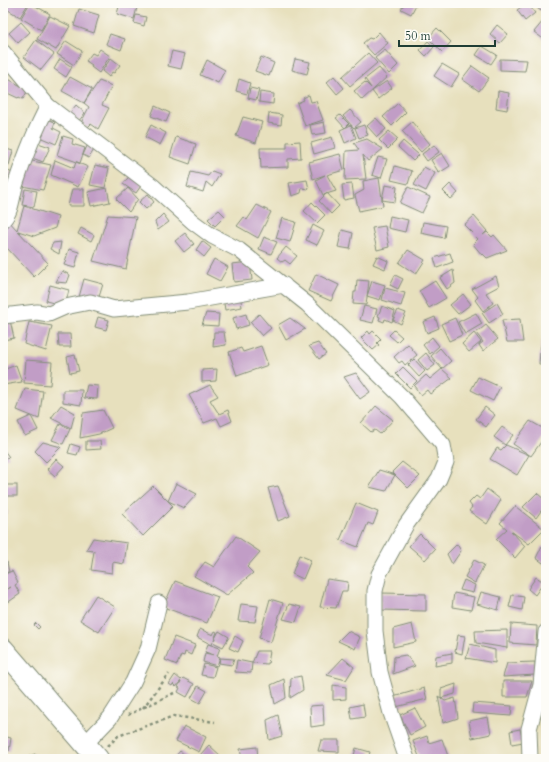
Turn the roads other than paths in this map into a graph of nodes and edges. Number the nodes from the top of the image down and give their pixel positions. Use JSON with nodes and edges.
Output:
{"nodes":[{"id":1,"x":3,"y":52,"type":"edge"},
{"id":2,"x":48,"y":106,"type":"junction"},
{"id":3,"x":3,"y":220,"type":"edge"},
{"id":4,"x":284,"y":285,"type":"junction"},
{"id":5,"x":3,"y":316,"type":"edge"},
{"id":6,"x":159,"y":603,"type":"dead end"},
{"id":7,"x":546,"y":632,"type":"edge"},
{"id":8,"x":3,"y":649,"type":"edge"},
{"id":9,"x":93,"y":754,"type":"edge"},
{"id":10,"x":407,"y":759,"type":"edge"},
{"id":11,"x":530,"y":759,"type":"edge"}],
"edges":[{"from":1,"to":2,"type":"street"},
{"from":2,"to":3,"type":"street"},
{"from":2,"to":4,"type":"street"},
{"from":4,"to":5,"type":"street"},
{"from":4,"to":10,"type":"street"},
{"from":6,"to":9,"type":"street"},
{"from":7,"to":11,"type":"street"},
{"from":8,"to":9,"type":"main road"}]}
